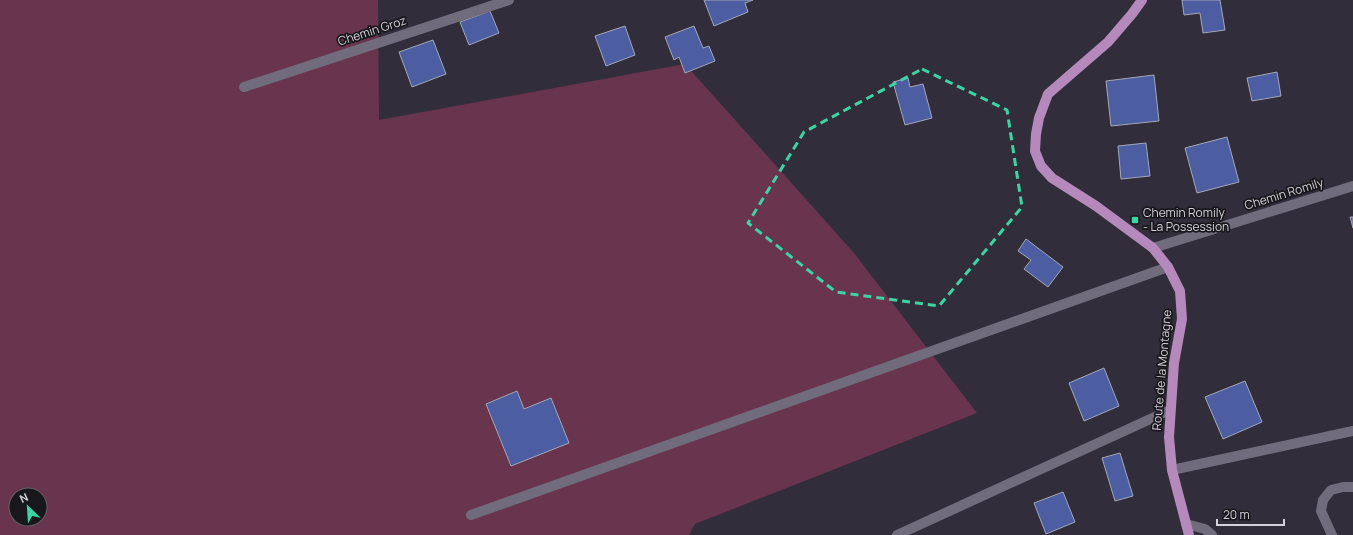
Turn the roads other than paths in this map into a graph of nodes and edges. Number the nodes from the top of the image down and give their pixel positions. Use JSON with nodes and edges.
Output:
{"nodes":[{"id":1,"x":509,"y":0,"type":"edge"},
{"id":2,"x":1142,"y":0,"type":"edge"},
{"id":3,"x":244,"y":87,"type":"dead end"},
{"id":4,"x":1353,"y":186,"type":"edge"},
{"id":5,"x":1153,"y":248,"type":"junction"},
{"id":6,"x":1168,"y":266,"type":"junction"},
{"id":7,"x":1170,"y":410,"type":"junction"},
{"id":8,"x":1353,"y":431,"type":"edge"},
{"id":9,"x":1172,"y":470,"type":"junction"},
{"id":10,"x":1353,"y":487,"type":"edge"},
{"id":11,"x":471,"y":515,"type":"dead end"},
{"id":12,"x":1186,"y":524,"type":"junction"},
{"id":13,"x":897,"y":535,"type":"edge"},
{"id":14,"x":1189,"y":535,"type":"edge"},
{"id":15,"x":1212,"y":535,"type":"edge"},
{"id":16,"x":1332,"y":535,"type":"edge"}],
"edges":[{"from":1,"to":3,"type":"street","name":"Chemin Groz"},
{"from":2,"to":5,"type":"main road","name":"Route de la Montagne"},
{"from":4,"to":5,"type":"street","name":"Chemin Romily"},
{"from":5,"to":6,"type":"main road","name":"Route de la Montagne"},
{"from":6,"to":7,"type":"main road","name":"Route de la Montagne"},
{"from":6,"to":11,"type":"street"},
{"from":7,"to":9,"type":"main road","name":"Route de la Montagne"},
{"from":7,"to":13,"type":"street"},
{"from":8,"to":9,"type":"street"},
{"from":9,"to":12,"type":"main road","name":"Route de la Montagne"},
{"from":10,"to":16,"type":"street"},
{"from":12,"to":14,"type":"main road","name":"Route de la Montagne"},
{"from":12,"to":15,"type":"street"}]}
